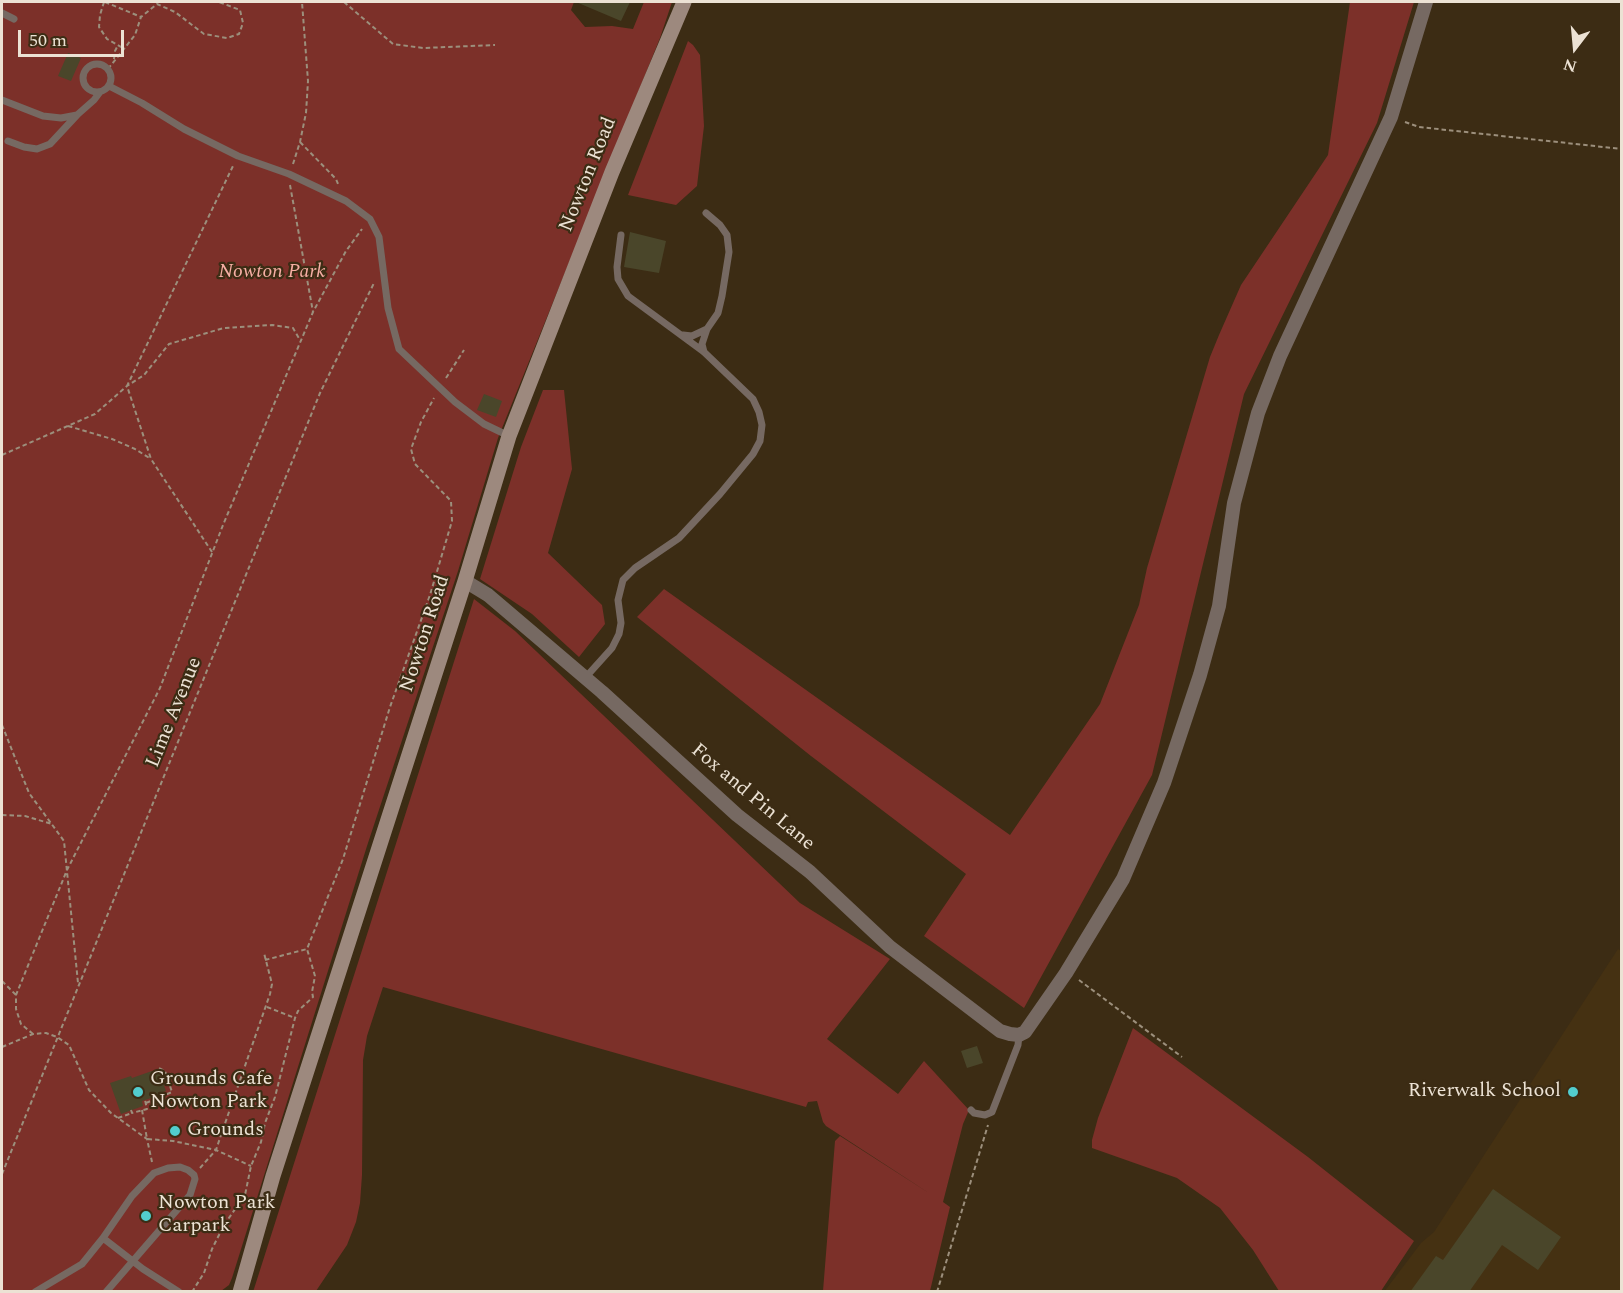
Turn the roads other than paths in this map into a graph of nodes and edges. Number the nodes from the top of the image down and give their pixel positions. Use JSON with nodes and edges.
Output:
{"nodes":[{"id":1,"x":684,"y":2,"type":"edge"},
{"id":2,"x":1426,"y":2,"type":"edge"},
{"id":3,"x":2,"y":13,"type":"edge"},
{"id":4,"x":14,"y":19,"type":"dead end"},
{"id":5,"x":108,"y":86,"type":"junction"},
{"id":6,"x":100,"y":92,"type":"junction"},
{"id":7,"x":2,"y":100,"type":"edge"},
{"id":8,"x":77,"y":115,"type":"junction"},
{"id":9,"x":8,"y":141,"type":"dead end"},
{"id":10,"x":706,"y":213,"type":"dead end"},
{"id":11,"x":621,"y":235,"type":"dead end"},
{"id":12,"x":707,"y":329,"type":"junction"},
{"id":13,"x":682,"y":335,"type":"junction"},
{"id":14,"x":704,"y":351,"type":"junction"},
{"id":15,"x":509,"y":436,"type":"junction"},
{"id":16,"x":465,"y":581,"type":"junction"},
{"id":17,"x":585,"y":678,"type":"junction"},
{"id":18,"x":1018,"y":1035,"type":"junction"},
{"id":19,"x":971,"y":1110,"type":"dead end"},
{"id":20,"x":103,"y":1239,"type":"junction"},
{"id":21,"x":132,"y":1262,"type":"junction"},
{"id":22,"x":35,"y":1292,"type":"edge"},
{"id":23,"x":106,"y":1292,"type":"edge"},
{"id":24,"x":179,"y":1292,"type":"edge"},
{"id":25,"x":240,"y":1292,"type":"edge"}],
"edges":[{"from":1,"to":15,"type":"street","name":"Nowton Road"},
{"from":2,"to":18,"type":"street"},
{"from":3,"to":4,"type":"lane"},
{"from":5,"to":6,"type":"lane"},
{"from":5,"to":6,"type":"lane"},
{"from":5,"to":15,"type":"lane"},
{"from":6,"to":8,"type":"lane"},
{"from":7,"to":8,"type":"lane"},
{"from":8,"to":9,"type":"lane"},
{"from":10,"to":12,"type":"lane"},
{"from":11,"to":13,"type":"lane"},
{"from":12,"to":13,"type":"lane"},
{"from":12,"to":14,"type":"lane"},
{"from":13,"to":14,"type":"lane"},
{"from":14,"to":17,"type":"lane"},
{"from":15,"to":16,"type":"street","name":"Nowton Road"},
{"from":16,"to":17,"type":"street","name":"Fox and Pin Lane"},
{"from":16,"to":25,"type":"street","name":"Nowton Road"},
{"from":17,"to":18,"type":"street","name":"Fox and Pin Lane"},
{"from":18,"to":19,"type":"lane"},
{"from":20,"to":21,"type":"lane"},
{"from":20,"to":21,"type":"lane"},
{"from":20,"to":22,"type":"lane"},
{"from":21,"to":23,"type":"lane"},
{"from":21,"to":24,"type":"lane"}]}
